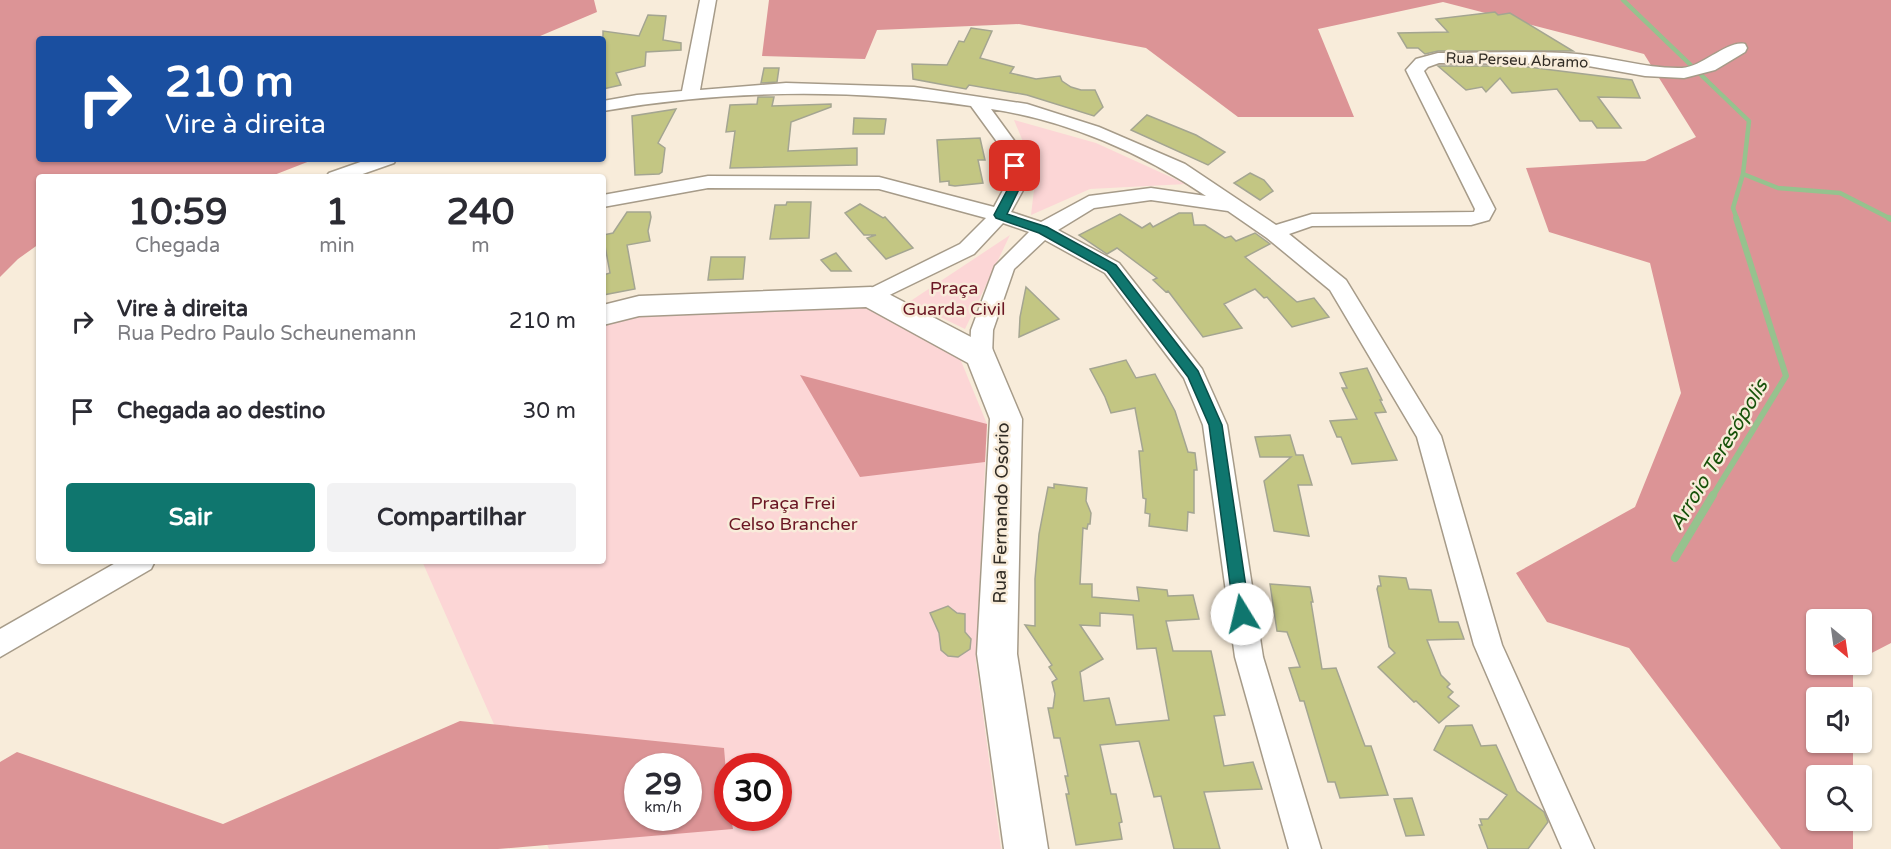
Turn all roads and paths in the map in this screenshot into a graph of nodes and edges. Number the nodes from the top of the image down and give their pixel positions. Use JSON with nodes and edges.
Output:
{"nodes":[{"id":1,"x":708,"y":0,"type":"edge"},
{"id":2,"x":1739,"y":48,"type":"dead end"},
{"id":3,"x":690,"y":96,"type":"junction"},
{"id":4,"x":978,"y":103,"type":"junction"},
{"id":5,"x":606,"y":105,"type":"edge"},
{"id":6,"x":378,"y":162,"type":"edge"},
{"id":7,"x":344,"y":174,"type":"edge"},
{"id":8,"x":606,"y":200,"type":"edge"},
{"id":9,"x":1233,"y":206,"type":"junction"},
{"id":10,"x":1000,"y":215,"type":"junction"},
{"id":11,"x":1043,"y":230,"type":"junction"},
{"id":12,"x":1274,"y":233,"type":"junction"},
{"id":13,"x":871,"y":297,"type":"junction"},
{"id":14,"x":606,"y":314,"type":"edge"},
{"id":15,"x":981,"y":356,"type":"junction"},
{"id":16,"x":137,"y":564,"type":"edge"},
{"id":17,"x":0,"y":644,"type":"edge"},
{"id":18,"x":1026,"y":849,"type":"edge"},
{"id":19,"x":1305,"y":849,"type":"edge"},
{"id":20,"x":1578,"y":849,"type":"edge"}],
"edges":[{"from":1,"to":3,"type":"street"},
{"from":2,"to":12,"type":"street","name":"Rua Perseu Abramo"},
{"from":3,"to":4,"type":"street"},
{"from":3,"to":5,"type":"street"},
{"from":4,"to":9,"type":"street"},
{"from":4,"to":10,"type":"street"},
{"from":6,"to":7,"type":"street"},
{"from":8,"to":10,"type":"street"},
{"from":9,"to":11,"type":"street"},
{"from":9,"to":12,"type":"street"},
{"from":10,"to":11,"type":"street"},
{"from":10,"to":13,"type":"street"},
{"from":11,"to":15,"type":"street"},
{"from":11,"to":19,"type":"street"},
{"from":12,"to":20,"type":"street"},
{"from":13,"to":14,"type":"street"},
{"from":13,"to":15,"type":"street"},
{"from":15,"to":18,"type":"street","name":"Rua Fernando Osório"},
{"from":16,"to":17,"type":"street"}]}
